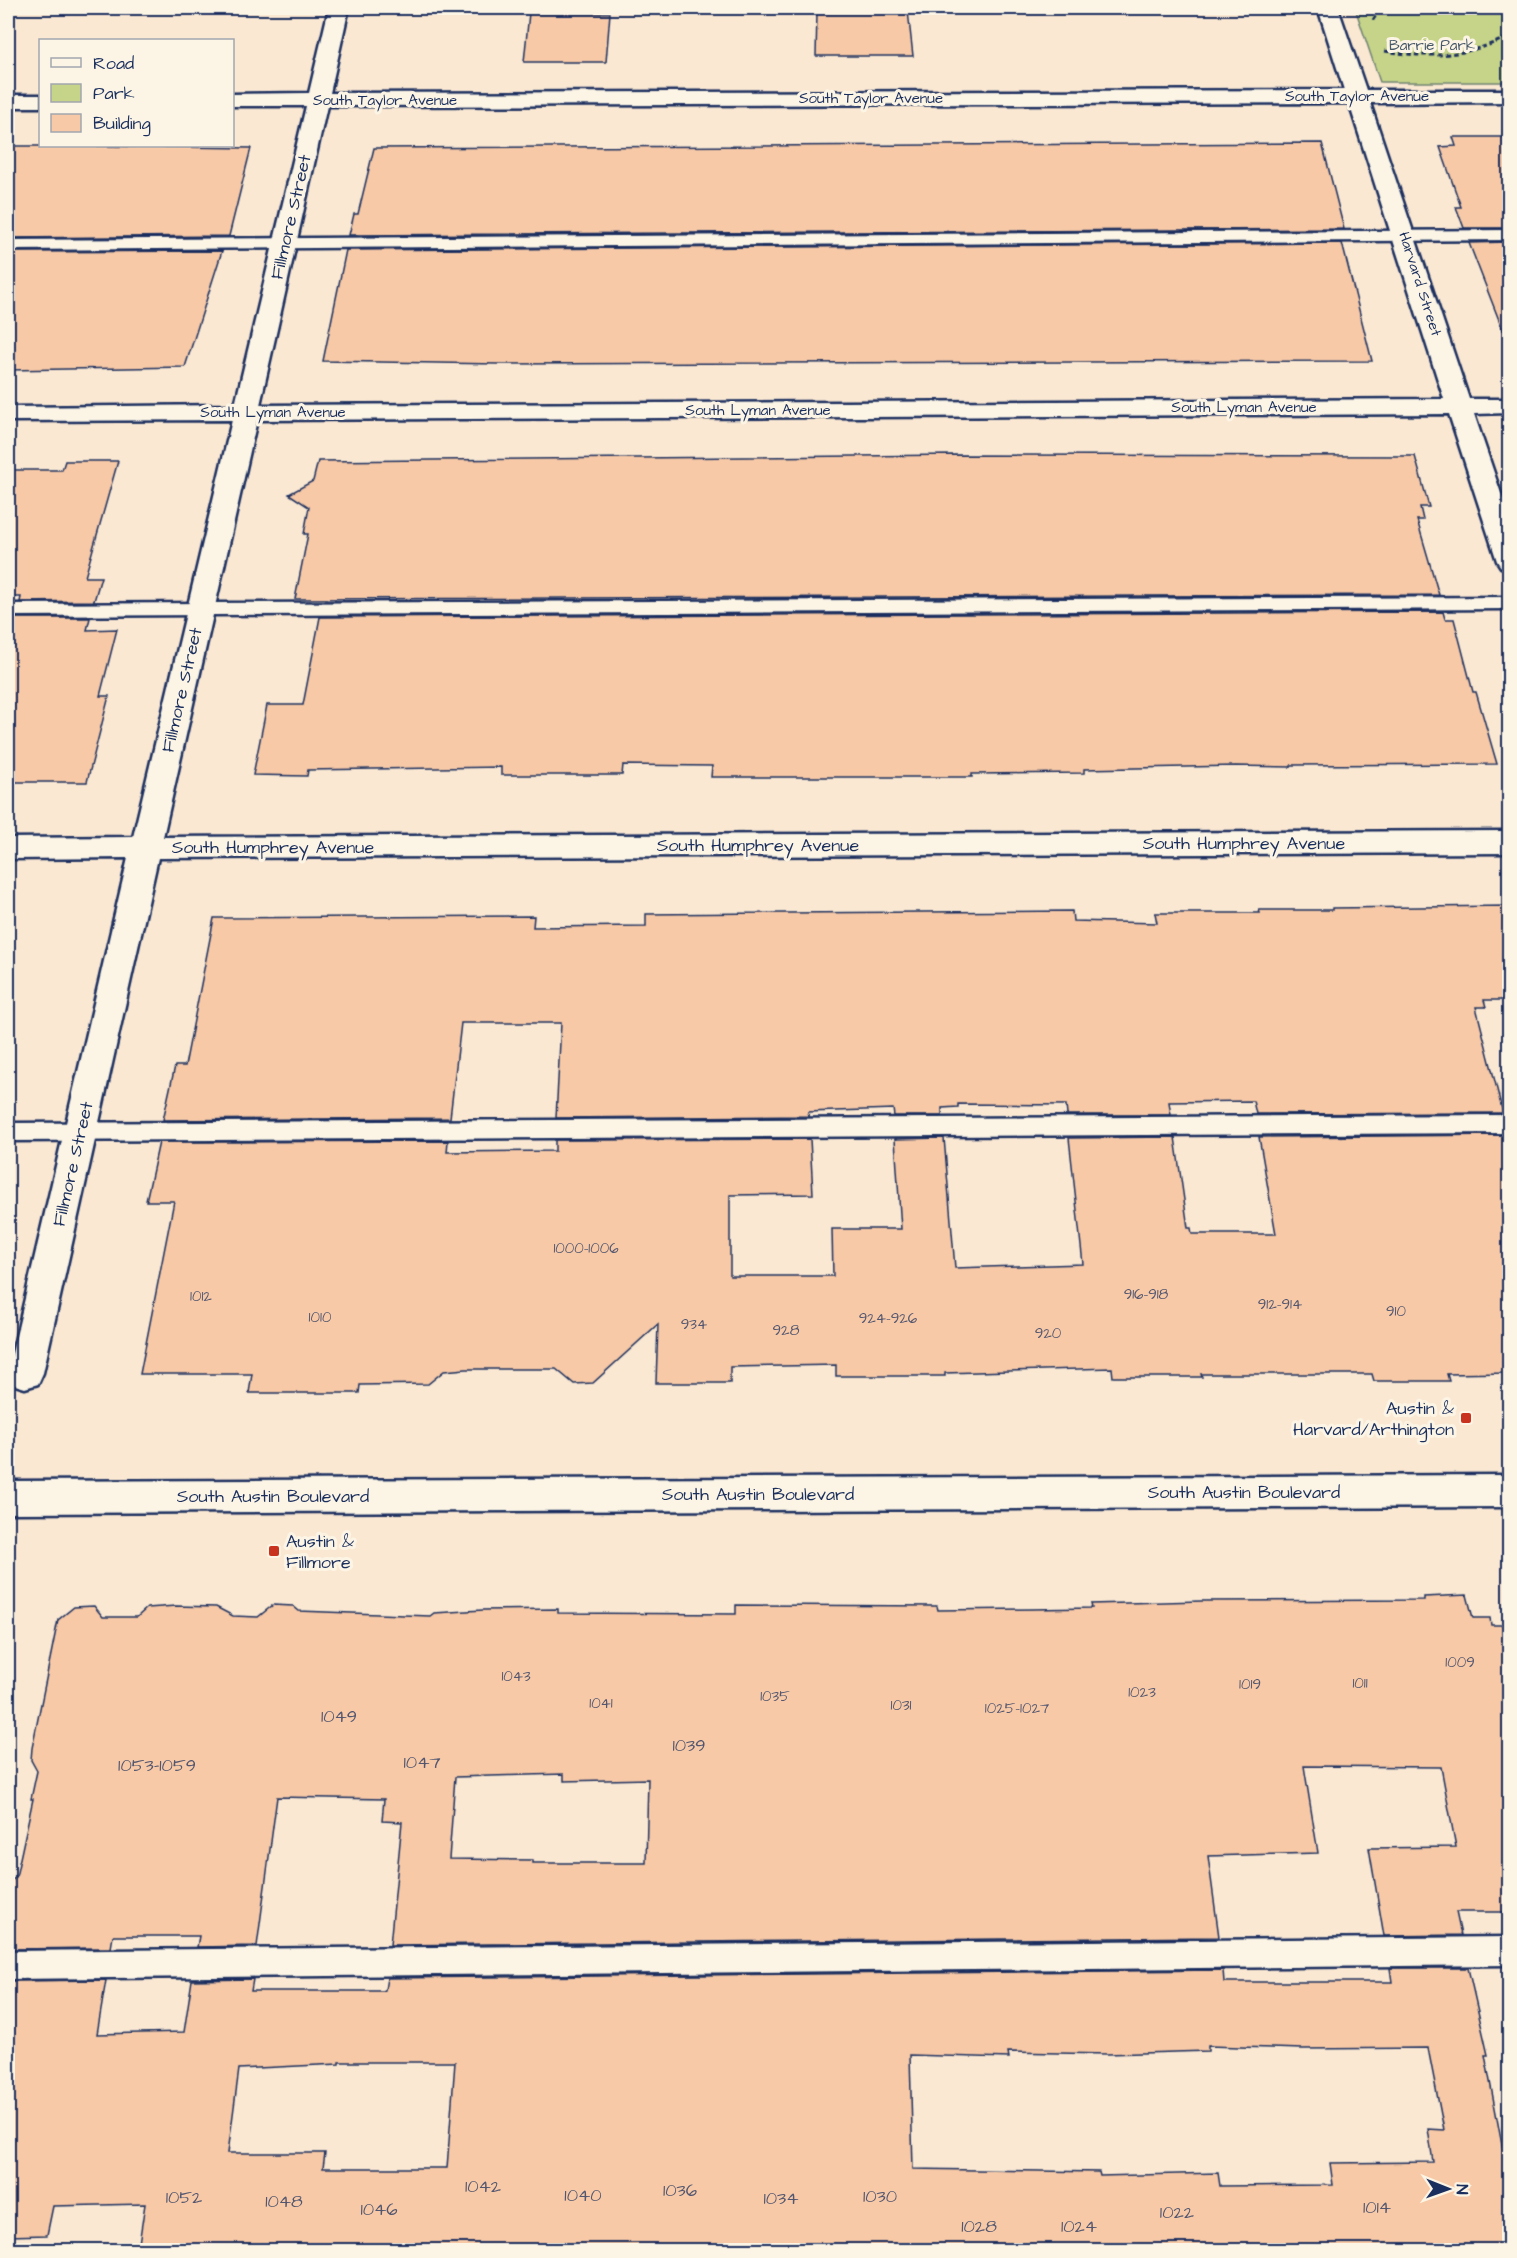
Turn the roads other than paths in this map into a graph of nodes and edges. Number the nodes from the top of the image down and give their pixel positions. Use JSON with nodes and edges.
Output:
{"nodes":[{"id":1,"x":339,"y":8,"type":"edge"},
{"id":2,"x":1328,"y":8,"type":"edge"},
{"id":3,"x":1358,"y":96,"type":"junction"},
{"id":4,"x":1509,"y":96,"type":"edge"},
{"id":5,"x":234,"y":100,"type":"edge"},
{"id":6,"x":318,"y":100,"type":"junction"},
{"id":7,"x":8,"y":101,"type":"edge"},
{"id":8,"x":39,"y":101,"type":"edge"},
{"id":9,"x":1509,"y":235,"type":"edge"},
{"id":10,"x":1405,"y":236,"type":"junction"},
{"id":11,"x":285,"y":243,"type":"junction"},
{"id":12,"x":8,"y":245,"type":"edge"},
{"id":13,"x":1461,"y":406,"type":"junction"},
{"id":14,"x":1509,"y":406,"type":"edge"},
{"id":15,"x":246,"y":413,"type":"junction"},
{"id":16,"x":8,"y":414,"type":"edge"},
{"id":17,"x":1509,"y":561,"type":"edge"},
{"id":18,"x":1509,"y":603,"type":"edge"},
{"id":19,"x":201,"y":609,"type":"junction"},
{"id":20,"x":8,"y":610,"type":"edge"},
{"id":21,"x":1509,"y":842,"type":"edge"},
{"id":22,"x":8,"y":848,"type":"edge"},
{"id":23,"x":146,"y":848,"type":"junction"},
{"id":24,"x":1509,"y":1125,"type":"edge"},
{"id":25,"x":80,"y":1131,"type":"junction"},
{"id":26,"x":8,"y":1132,"type":"edge"},
{"id":27,"x":25,"y":1373,"type":"dead end"},
{"id":28,"x":1509,"y":1491,"type":"edge"},
{"id":29,"x":8,"y":1497,"type":"edge"},
{"id":30,"x":1509,"y":1951,"type":"edge"},
{"id":31,"x":8,"y":1965,"type":"edge"}],
"edges":[{"from":1,"to":6,"type":"street","name":"Fillmore Street"},
{"from":2,"to":3,"type":"street","name":"Harvard Street"},
{"from":3,"to":4,"type":"street","name":"South Taylor Avenue"},
{"from":3,"to":6,"type":"street","name":"South Taylor Avenue"},
{"from":3,"to":10,"type":"street","name":"Harvard Street"},
{"from":5,"to":6,"type":"street","name":"South Taylor Avenue"},
{"from":6,"to":11,"type":"street","name":"Fillmore Street"},
{"from":7,"to":8,"type":"street"},
{"from":9,"to":10,"type":"lane"},
{"from":10,"to":11,"type":"lane"},
{"from":10,"to":13,"type":"street","name":"Harvard Street"},
{"from":11,"to":12,"type":"lane"},
{"from":11,"to":15,"type":"street","name":"Fillmore Street"},
{"from":13,"to":14,"type":"street","name":"South Lyman Avenue"},
{"from":13,"to":15,"type":"street","name":"South Lyman Avenue"},
{"from":13,"to":17,"type":"street","name":"Harvard Street"},
{"from":15,"to":16,"type":"street","name":"South Lyman Avenue"},
{"from":15,"to":19,"type":"street","name":"Fillmore Street"},
{"from":18,"to":19,"type":"lane"},
{"from":19,"to":20,"type":"lane"},
{"from":19,"to":23,"type":"street","name":"Fillmore Street"},
{"from":21,"to":23,"type":"street","name":"South Humphrey Avenue"},
{"from":22,"to":23,"type":"street","name":"South Humphrey Avenue"},
{"from":23,"to":25,"type":"street","name":"Fillmore Street"},
{"from":24,"to":25,"type":"lane"},
{"from":25,"to":26,"type":"lane"},
{"from":25,"to":27,"type":"street","name":"Fillmore Street"},
{"from":28,"to":29,"type":"street","name":"South Austin Boulevard"},
{"from":30,"to":31,"type":"lane"}]}
